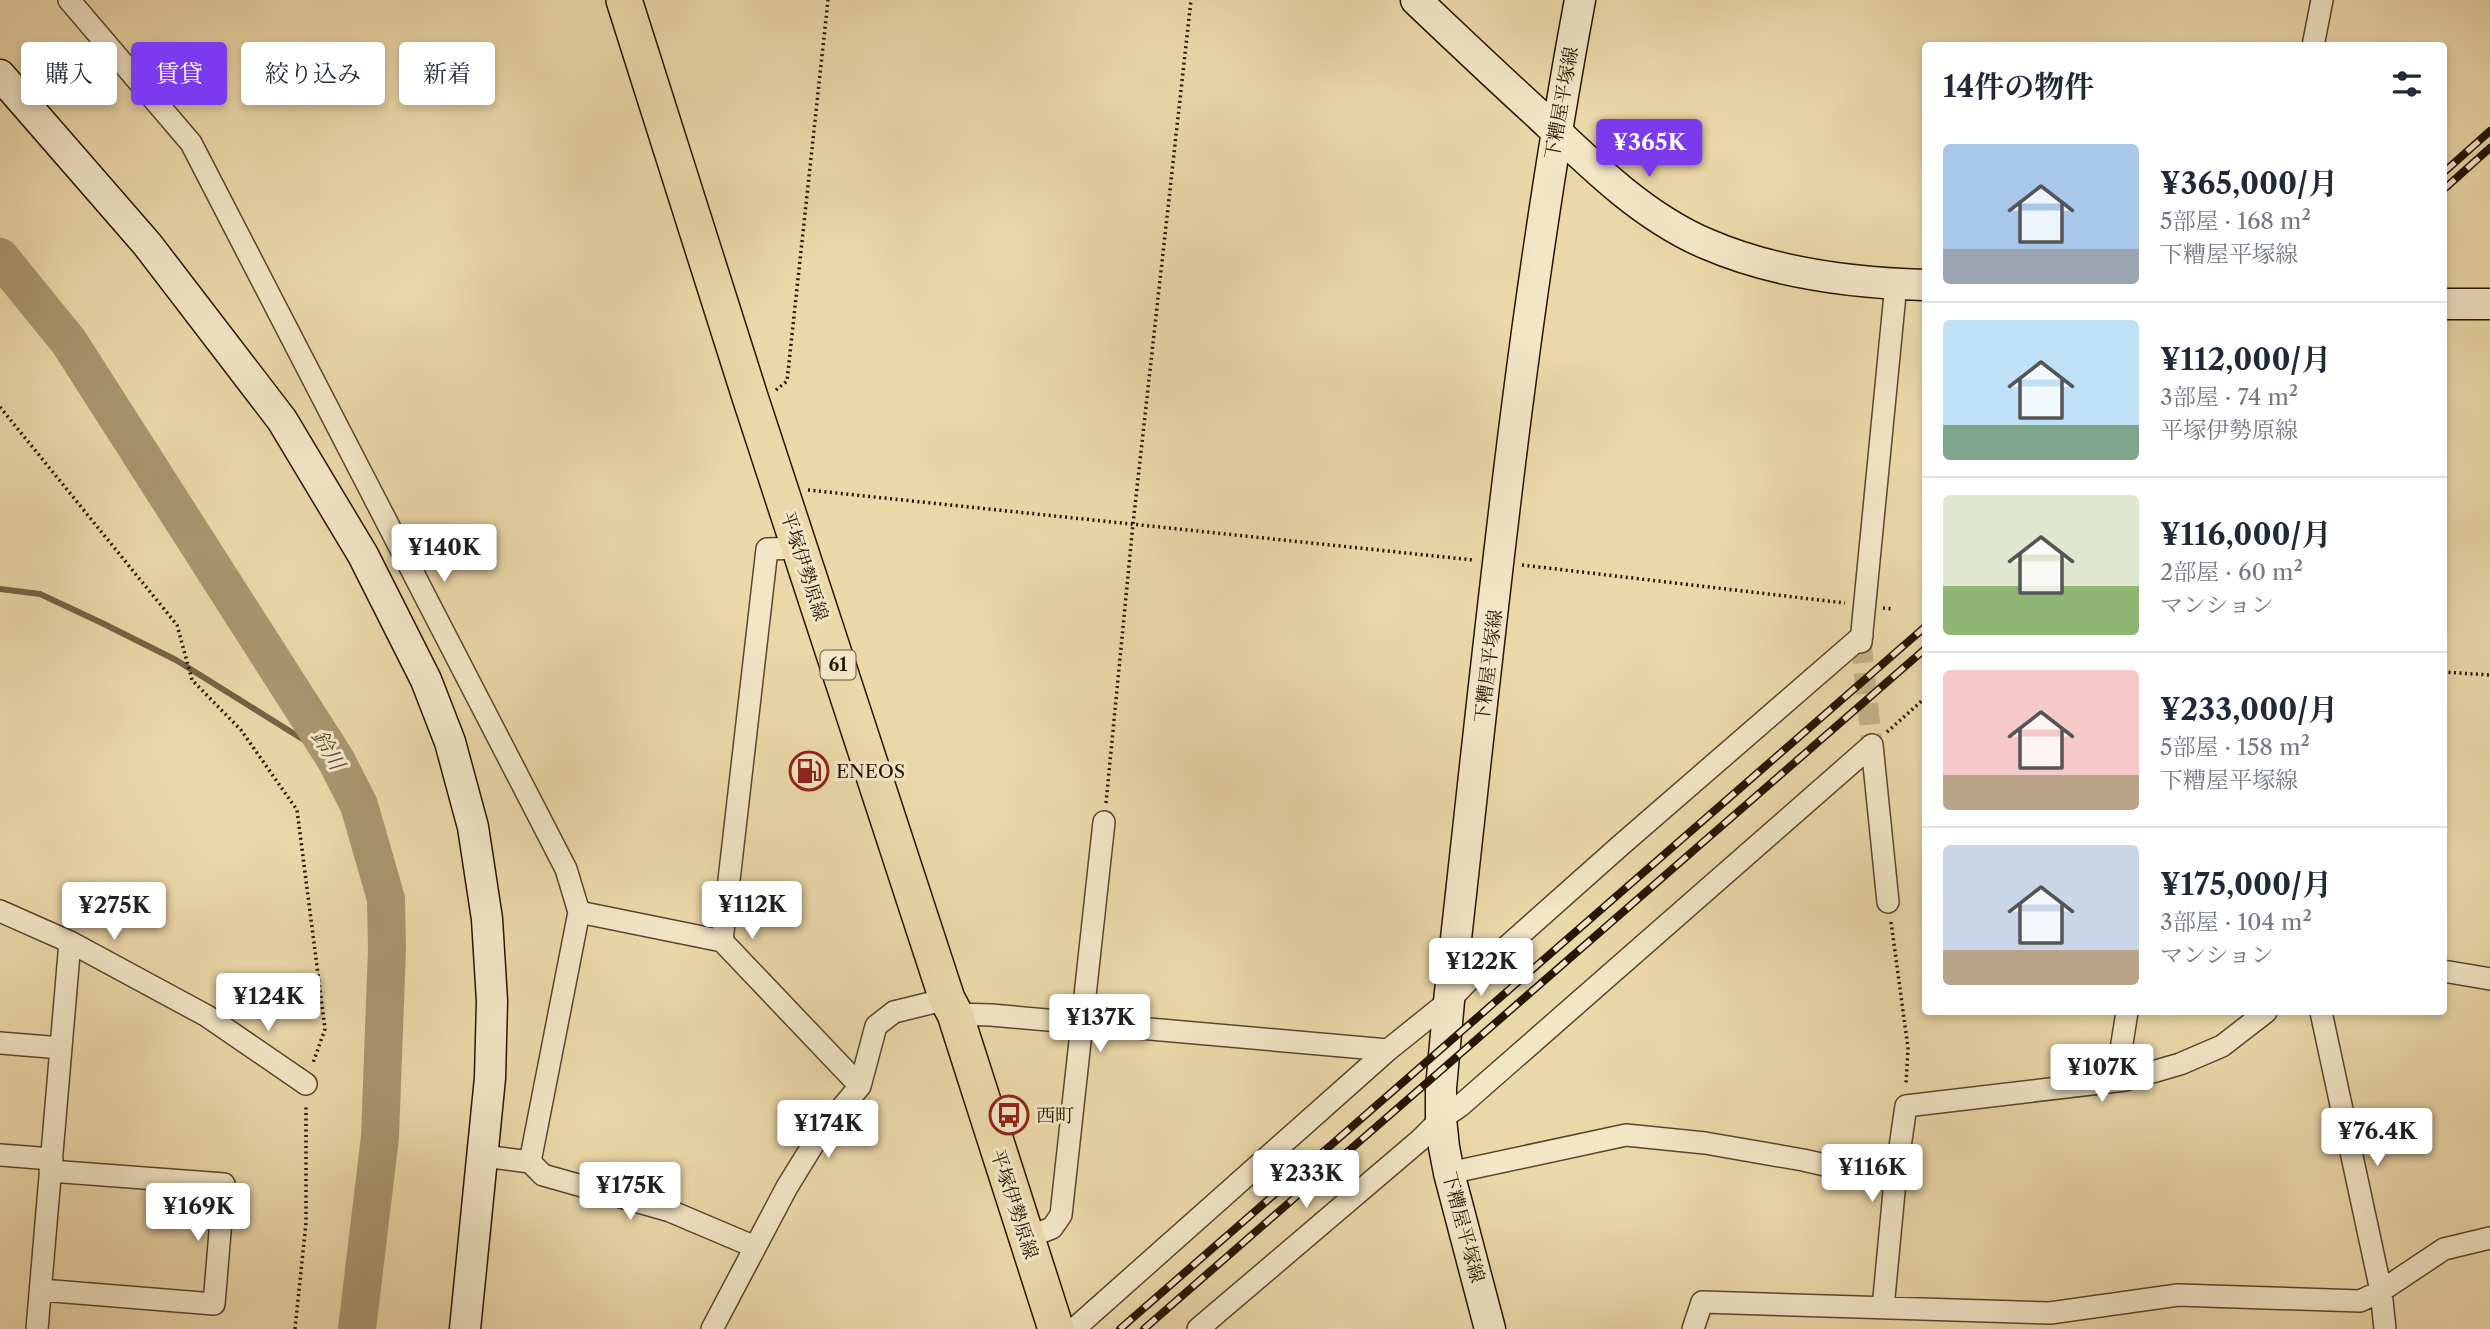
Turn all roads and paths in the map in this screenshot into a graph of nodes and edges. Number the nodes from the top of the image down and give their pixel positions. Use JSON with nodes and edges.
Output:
{"nodes":[{"id":1,"x":69,"y":0,"type":"edge"},
{"id":2,"x":624,"y":0,"type":"edge"},
{"id":3,"x":828,"y":0,"type":"edge"},
{"id":4,"x":1191,"y":0,"type":"edge"},
{"id":5,"x":1416,"y":0,"type":"edge"},
{"id":6,"x":1580,"y":0,"type":"edge"},
{"id":7,"x":2322,"y":0,"type":"edge"},
{"id":8,"x":2314,"y":42,"type":"edge"},
{"id":9,"x":0,"y":75,"type":"edge"},
{"id":10,"x":1555,"y":131,"type":"junction"},
{"id":11,"x":1911,"y":284,"type":"edge"},
{"id":12,"x":2447,"y":304,"type":"edge"},
{"id":13,"x":2490,"y":304,"type":"edge"},
{"id":14,"x":750,"y":397,"type":"junction"},
{"id":15,"x":0,"y":407,"type":"edge"},
{"id":16,"x":783,"y":496,"type":"junction"},
{"id":17,"x":1133,"y":524,"type":"junction"},
{"id":18,"x":800,"y":548,"type":"junction"},
{"id":19,"x":1499,"y":563,"type":"junction"},
{"id":20,"x":1864,"y":605,"type":"junction"},
{"id":21,"x":1893,"y":609,"type":"dead end"},
{"id":22,"x":2447,"y":672,"type":"edge"},
{"id":23,"x":2490,"y":675,"type":"edge"},
{"id":24,"x":1922,"y":701,"type":"edge"},
{"id":25,"x":1872,"y":745,"type":"junction"},
{"id":26,"x":1104,"y":822,"type":"joint"},
{"id":27,"x":1888,"y":902,"type":"joint"},
{"id":28,"x":0,"y":911,"type":"edge"},
{"id":29,"x":579,"y":912,"type":"junction"},
{"id":30,"x":722,"y":941,"type":"junction"},
{"id":31,"x":70,"y":942,"type":"junction"},
{"id":32,"x":2447,"y":972,"type":"edge"},
{"id":33,"x":2490,"y":979,"type":"edge"},
{"id":34,"x":1449,"y":1002,"type":"junction"},
{"id":35,"x":951,"y":1006,"type":"junction"},
{"id":36,"x":2127,"y":1015,"type":"edge"},
{"id":37,"x":2262,"y":1015,"type":"edge"},
{"id":38,"x":2322,"y":1015,"type":"edge"},
{"id":39,"x":1083,"y":1024,"type":"junction"},
{"id":40,"x":0,"y":1043,"type":"edge"},
{"id":41,"x":61,"y":1048,"type":"junction"},
{"id":42,"x":1388,"y":1050,"type":"junction"},
{"id":43,"x":2116,"y":1081,"type":"junction"},
{"id":44,"x":306,"y":1084,"type":"junction"},
{"id":45,"x":860,"y":1086,"type":"junction"},
{"id":46,"x":1906,"y":1106,"type":"junction"},
{"id":47,"x":1441,"y":1119,"type":"junction"},
{"id":48,"x":0,"y":1155,"type":"edge"},
{"id":49,"x":483,"y":1156,"type":"junction"},
{"id":50,"x":530,"y":1162,"type":"junction"},
{"id":51,"x":51,"y":1165,"type":"junction"},
{"id":52,"x":1449,"y":1173,"type":"junction"},
{"id":53,"x":1895,"y":1181,"type":"junction"},
{"id":54,"x":1026,"y":1238,"type":"junction"},
{"id":55,"x":2490,"y":1238,"type":"edge"},
{"id":56,"x":755,"y":1247,"type":"junction"},
{"id":57,"x":41,"y":1290,"type":"junction"},
{"id":58,"x":2382,"y":1291,"type":"junction"},
{"id":59,"x":1883,"y":1308,"type":"junction"},
{"id":60,"x":37,"y":1329,"type":"edge"},
{"id":61,"x":295,"y":1329,"type":"edge"},
{"id":62,"x":465,"y":1329,"type":"edge"},
{"id":63,"x":712,"y":1329,"type":"edge"},
{"id":64,"x":1056,"y":1329,"type":"edge"},
{"id":65,"x":1074,"y":1329,"type":"edge"},
{"id":66,"x":1198,"y":1329,"type":"edge"},
{"id":67,"x":1490,"y":1329,"type":"edge"},
{"id":68,"x":1693,"y":1329,"type":"edge"},
{"id":69,"x":2385,"y":1329,"type":"edge"}],
"edges":[{"from":1,"to":29,"type":"street"},
{"from":2,"to":14,"type":"main road","name":"平塚伊勢原線","number":"61"},
{"from":3,"to":14,"type":"path"},
{"from":4,"to":17,"type":"path"},
{"from":5,"to":10,"type":"street"},
{"from":6,"to":10,"type":"street","name":"下糟屋平塚線"},
{"from":7,"to":8,"type":"street"},
{"from":9,"to":49,"type":"street"},
{"from":10,"to":11,"type":"street"},
{"from":10,"to":19,"type":"street","name":"下糟屋平塚線"},
{"from":11,"to":20,"type":"street"},
{"from":12,"to":13,"type":"street"},
{"from":14,"to":16,"type":"main road","name":"平塚伊勢原線","number":"61"},
{"from":15,"to":44,"type":"path"},
{"from":16,"to":17,"type":"path"},
{"from":16,"to":18,"type":"main road","name":"平塚伊勢原線","number":"61"},
{"from":17,"to":19,"type":"path"},
{"from":17,"to":26,"type":"path"},
{"from":18,"to":30,"type":"street"},
{"from":18,"to":35,"type":"main road","name":"平塚伊勢原線","number":"61"},
{"from":19,"to":20,"type":"path"},
{"from":19,"to":34,"type":"street","name":"下糟屋平塚線"},
{"from":20,"to":21,"type":"path"},
{"from":20,"to":34,"type":"street"},
{"from":22,"to":23,"type":"path"},
{"from":24,"to":25,"type":"path"},
{"from":25,"to":27,"type":"street"},
{"from":25,"to":47,"type":"street"},
{"from":26,"to":39,"type":"street"},
{"from":27,"to":46,"type":"path"},
{"from":28,"to":31,"type":"street"},
{"from":29,"to":30,"type":"street"},
{"from":29,"to":50,"type":"street"},
{"from":30,"to":45,"type":"street"},
{"from":31,"to":41,"type":"street"},
{"from":31,"to":44,"type":"street"},
{"from":32,"to":33,"type":"street"},
{"from":34,"to":42,"type":"street"},
{"from":34,"to":47,"type":"street","name":"下糟屋平塚線"},
{"from":35,"to":39,"type":"street"},
{"from":35,"to":45,"type":"street"},
{"from":35,"to":54,"type":"main road","name":"平塚伊勢原線","number":"61"},
{"from":36,"to":43,"type":"street"},
{"from":37,"to":43,"type":"street"},
{"from":38,"to":58,"type":"street"},
{"from":39,"to":42,"type":"street"},
{"from":39,"to":54,"type":"street"},
{"from":40,"to":41,"type":"street"},
{"from":41,"to":51,"type":"street"},
{"from":42,"to":65,"type":"street"},
{"from":43,"to":46,"type":"street"},
{"from":44,"to":61,"type":"path"},
{"from":45,"to":56,"type":"street"},
{"from":46,"to":53,"type":"street"},
{"from":47,"to":52,"type":"street","name":"下糟屋平塚線"},
{"from":47,"to":66,"type":"street"},
{"from":48,"to":51,"type":"street"},
{"from":49,"to":50,"type":"street"},
{"from":49,"to":62,"type":"street"},
{"from":50,"to":56,"type":"street"},
{"from":51,"to":57,"type":"street"},
{"from":51,"to":57,"type":"street"},
{"from":52,"to":53,"type":"street"},
{"from":52,"to":67,"type":"street","name":"下糟屋平塚線"},
{"from":53,"to":59,"type":"street"},
{"from":54,"to":64,"type":"main road","name":"平塚伊勢原線","number":"61"},
{"from":55,"to":58,"type":"street"},
{"from":56,"to":63,"type":"street"},
{"from":57,"to":60,"type":"street"},
{"from":58,"to":59,"type":"street"},
{"from":58,"to":69,"type":"street"},
{"from":59,"to":68,"type":"street"}]}
